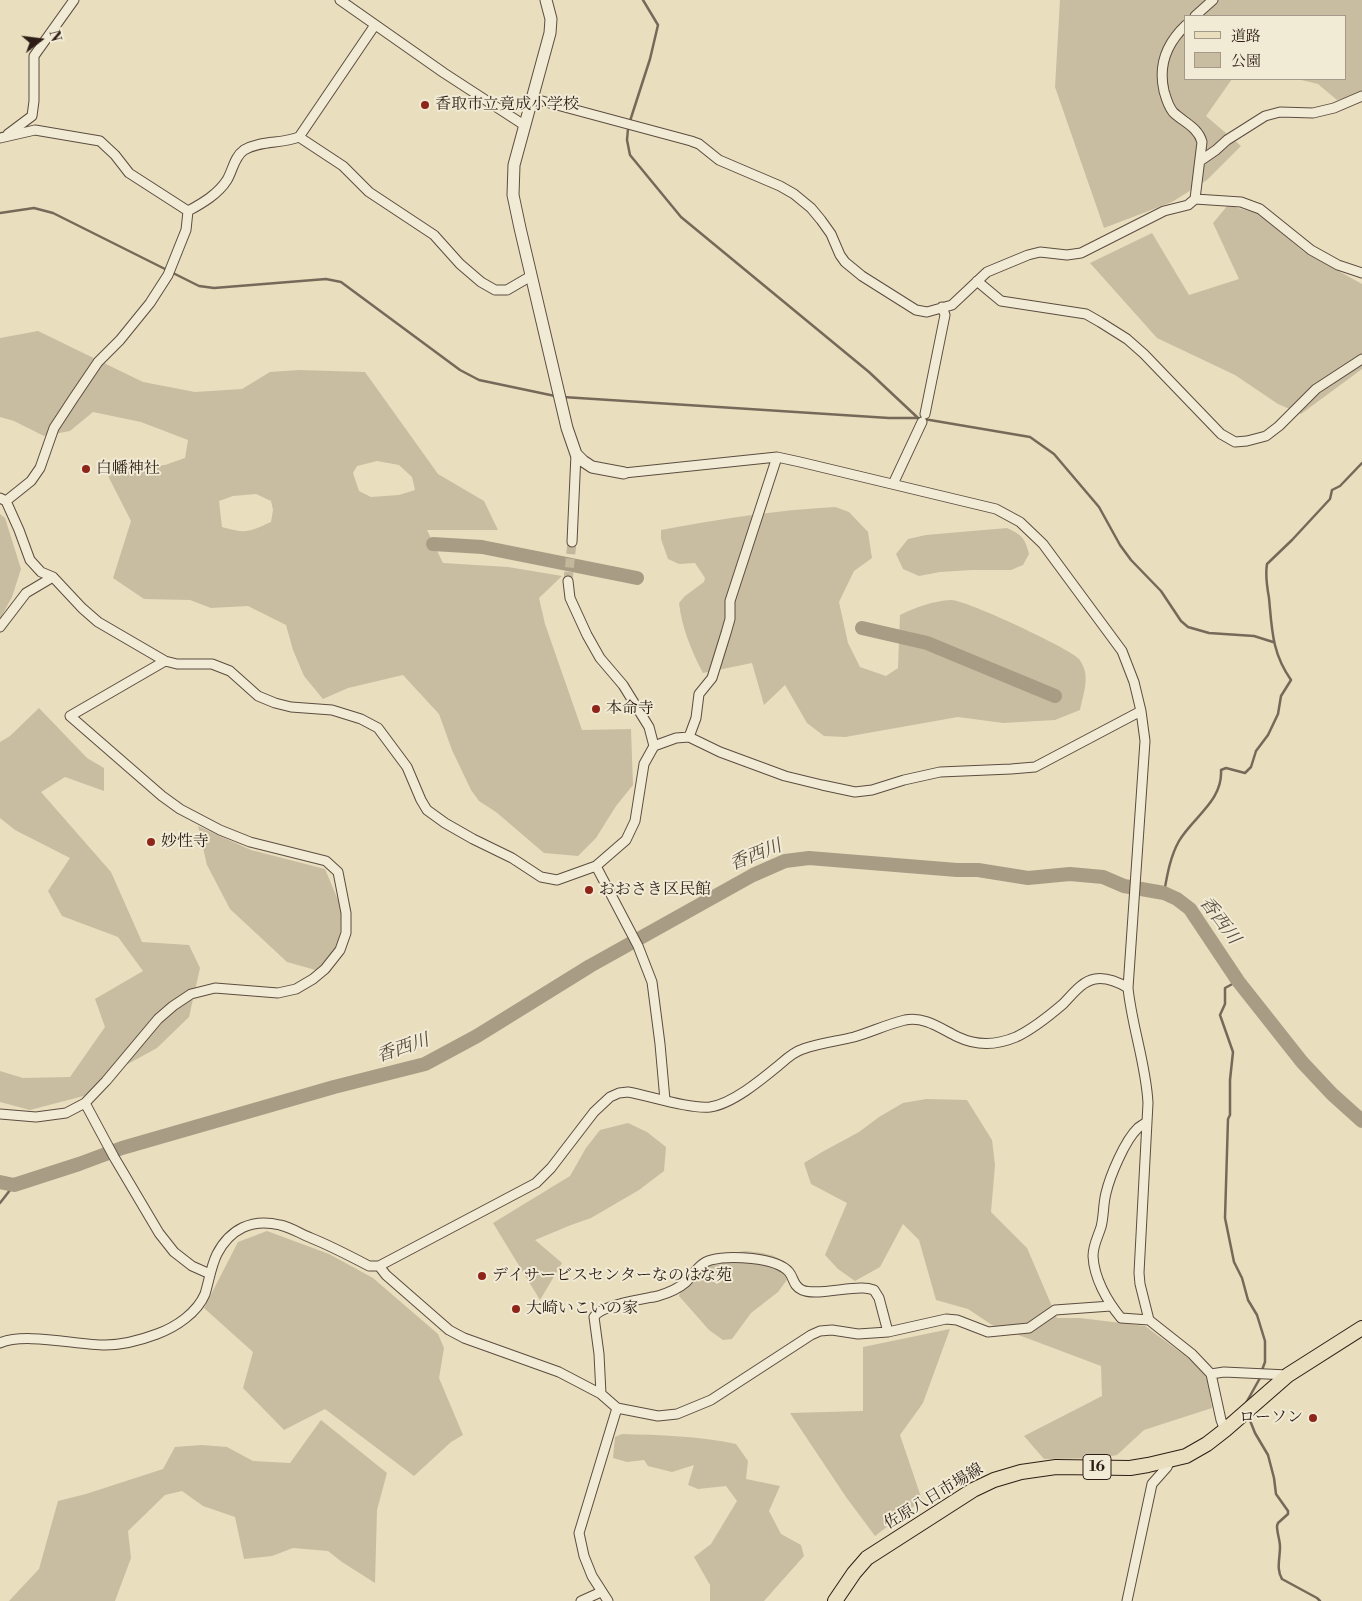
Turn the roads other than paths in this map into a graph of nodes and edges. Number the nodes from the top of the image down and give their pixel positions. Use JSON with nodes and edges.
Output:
{"nodes":[{"id":1,"x":74,"y":0,"type":"edge"},
{"id":2,"x":340,"y":0,"type":"edge"},
{"id":3,"x":546,"y":0,"type":"edge"},
{"id":4,"x":1212,"y":0,"type":"edge"},
{"id":5,"x":1196,"y":15,"type":"edge"},
{"id":6,"x":375,"y":25,"type":"junction"},
{"id":7,"x":1184,"y":27,"type":"edge"},
{"id":8,"x":1362,"y":96,"type":"edge"},
{"id":9,"x":531,"y":98,"type":"junction"},
{"id":10,"x":524,"y":125,"type":"junction"},
{"id":11,"x":300,"y":137,"type":"junction"},
{"id":12,"x":2,"y":138,"type":"edge"},
{"id":13,"x":1200,"y":161,"type":"junction"},
{"id":14,"x":1195,"y":199,"type":"junction"},
{"id":15,"x":188,"y":211,"type":"junction"},
{"id":16,"x":1362,"y":273,"type":"edge"},
{"id":17,"x":531,"y":276,"type":"junction"},
{"id":18,"x":977,"y":281,"type":"junction"},
{"id":19,"x":942,"y":308,"type":"junction"},
{"id":20,"x":1362,"y":359,"type":"edge"},
{"id":21,"x":576,"y":454,"type":"junction"},
{"id":22,"x":777,"y":457,"type":"junction"},
{"id":23,"x":624,"y":473,"type":"joint"},
{"id":24,"x":893,"y":484,"type":"junction"},
{"id":25,"x":3,"y":500,"type":"edge"},
{"id":26,"x":572,"y":542,"type":"tunnel mouth"},
{"id":27,"x":53,"y":577,"type":"junction"},
{"id":28,"x":568,"y":581,"type":"tunnel mouth"},
{"id":29,"x":0,"y":628,"type":"edge"},
{"id":30,"x":165,"y":661,"type":"junction"},
{"id":31,"x":1141,"y":711,"type":"junction"},
{"id":32,"x":689,"y":737,"type":"junction"},
{"id":33,"x":654,"y":746,"type":"junction"},
{"id":34,"x":596,"y":866,"type":"junction"},
{"id":35,"x":1128,"y":988,"type":"junction"},
{"id":36,"x":665,"y":1100,"type":"junction"},
{"id":37,"x":85,"y":1102,"type":"junction"},
{"id":38,"x":0,"y":1114,"type":"edge"},
{"id":39,"x":1147,"y":1122,"type":"junction"},
{"id":40,"x":378,"y":1266,"type":"junction"},
{"id":41,"x":210,"y":1274,"type":"junction"},
{"id":42,"x":1111,"y":1306,"type":"junction"},
{"id":43,"x":1149,"y":1320,"type":"junction"},
{"id":44,"x":1362,"y":1328,"type":"edge"},
{"id":45,"x":888,"y":1332,"type":"junction"},
{"id":46,"x":0,"y":1343,"type":"edge"},
{"id":47,"x":1211,"y":1374,"type":"junction"},
{"id":48,"x":1288,"y":1375,"type":"junction"},
{"id":49,"x":601,"y":1394,"type":"junction"},
{"id":50,"x":618,"y":1408,"type":"junction"},
{"id":51,"x":1225,"y":1430,"type":"junction"},
{"id":52,"x":1170,"y":1460,"type":"junction"},
{"id":53,"x":601,"y":1592,"type":"junction"},
{"id":54,"x":581,"y":1601,"type":"edge"},
{"id":55,"x":608,"y":1601,"type":"edge"},
{"id":56,"x":835,"y":1601,"type":"edge"},
{"id":57,"x":1126,"y":1601,"type":"edge"}],
"edges":[{"from":1,"to":12,"type":"street"},
{"from":2,"to":6,"type":"street"},
{"from":3,"to":9,"type":"street"},
{"from":4,"to":5,"type":"street"},
{"from":6,"to":10,"type":"street"},
{"from":6,"to":11,"type":"street"},
{"from":7,"to":13,"type":"street"},
{"from":8,"to":13,"type":"street"},
{"from":9,"to":10,"type":"street"},
{"from":9,"to":19,"type":"street"},
{"from":10,"to":17,"type":"street"},
{"from":11,"to":15,"type":"street"},
{"from":11,"to":17,"type":"street"},
{"from":12,"to":15,"type":"street"},
{"from":13,"to":14,"type":"street"},
{"from":14,"to":16,"type":"street"},
{"from":14,"to":18,"type":"street"},
{"from":15,"to":25,"type":"street"},
{"from":17,"to":21,"type":"street"},
{"from":18,"to":19,"type":"street"},
{"from":18,"to":20,"type":"street"},
{"from":19,"to":24,"type":"street"},
{"from":21,"to":23,"type":"street"},
{"from":21,"to":26,"type":"street"},
{"from":22,"to":23,"type":"street"},
{"from":22,"to":24,"type":"street"},
{"from":22,"to":32,"type":"street"},
{"from":24,"to":31,"type":"street"},
{"from":25,"to":27,"type":"street"},
{"from":27,"to":29,"type":"street"},
{"from":27,"to":30,"type":"street"},
{"from":28,"to":33,"type":"street"},
{"from":30,"to":34,"type":"street"},
{"from":30,"to":37,"type":"street"},
{"from":31,"to":32,"type":"street"},
{"from":31,"to":35,"type":"street"},
{"from":32,"to":33,"type":"street"},
{"from":33,"to":34,"type":"street"},
{"from":34,"to":36,"type":"street"},
{"from":35,"to":36,"type":"street"},
{"from":35,"to":39,"type":"street"},
{"from":36,"to":40,"type":"street"},
{"from":37,"to":38,"type":"street"},
{"from":37,"to":41,"type":"street"},
{"from":39,"to":42,"type":"street"},
{"from":39,"to":43,"type":"street"},
{"from":40,"to":41,"type":"street"},
{"from":40,"to":49,"type":"street"},
{"from":41,"to":46,"type":"street"},
{"from":42,"to":43,"type":"street"},
{"from":42,"to":45,"type":"street"},
{"from":43,"to":47,"type":"street"},
{"from":44,"to":48,"type":"main road","name":"佐原八日市場線","number":"16"},
{"from":45,"to":49,"type":"street"},
{"from":45,"to":50,"type":"street"},
{"from":47,"to":48,"type":"street"},
{"from":47,"to":51,"type":"street"},
{"from":48,"to":51,"type":"main road","name":"佐原八日市場線","number":"16"},
{"from":49,"to":50,"type":"street"},
{"from":50,"to":53,"type":"street"},
{"from":51,"to":52,"type":"main road","name":"佐原八日市場線","number":"16"},
{"from":52,"to":56,"type":"main road","name":"佐原八日市場線","number":"16"},
{"from":52,"to":57,"type":"street"},
{"from":53,"to":54,"type":"street"},
{"from":53,"to":55,"type":"street"}]}
